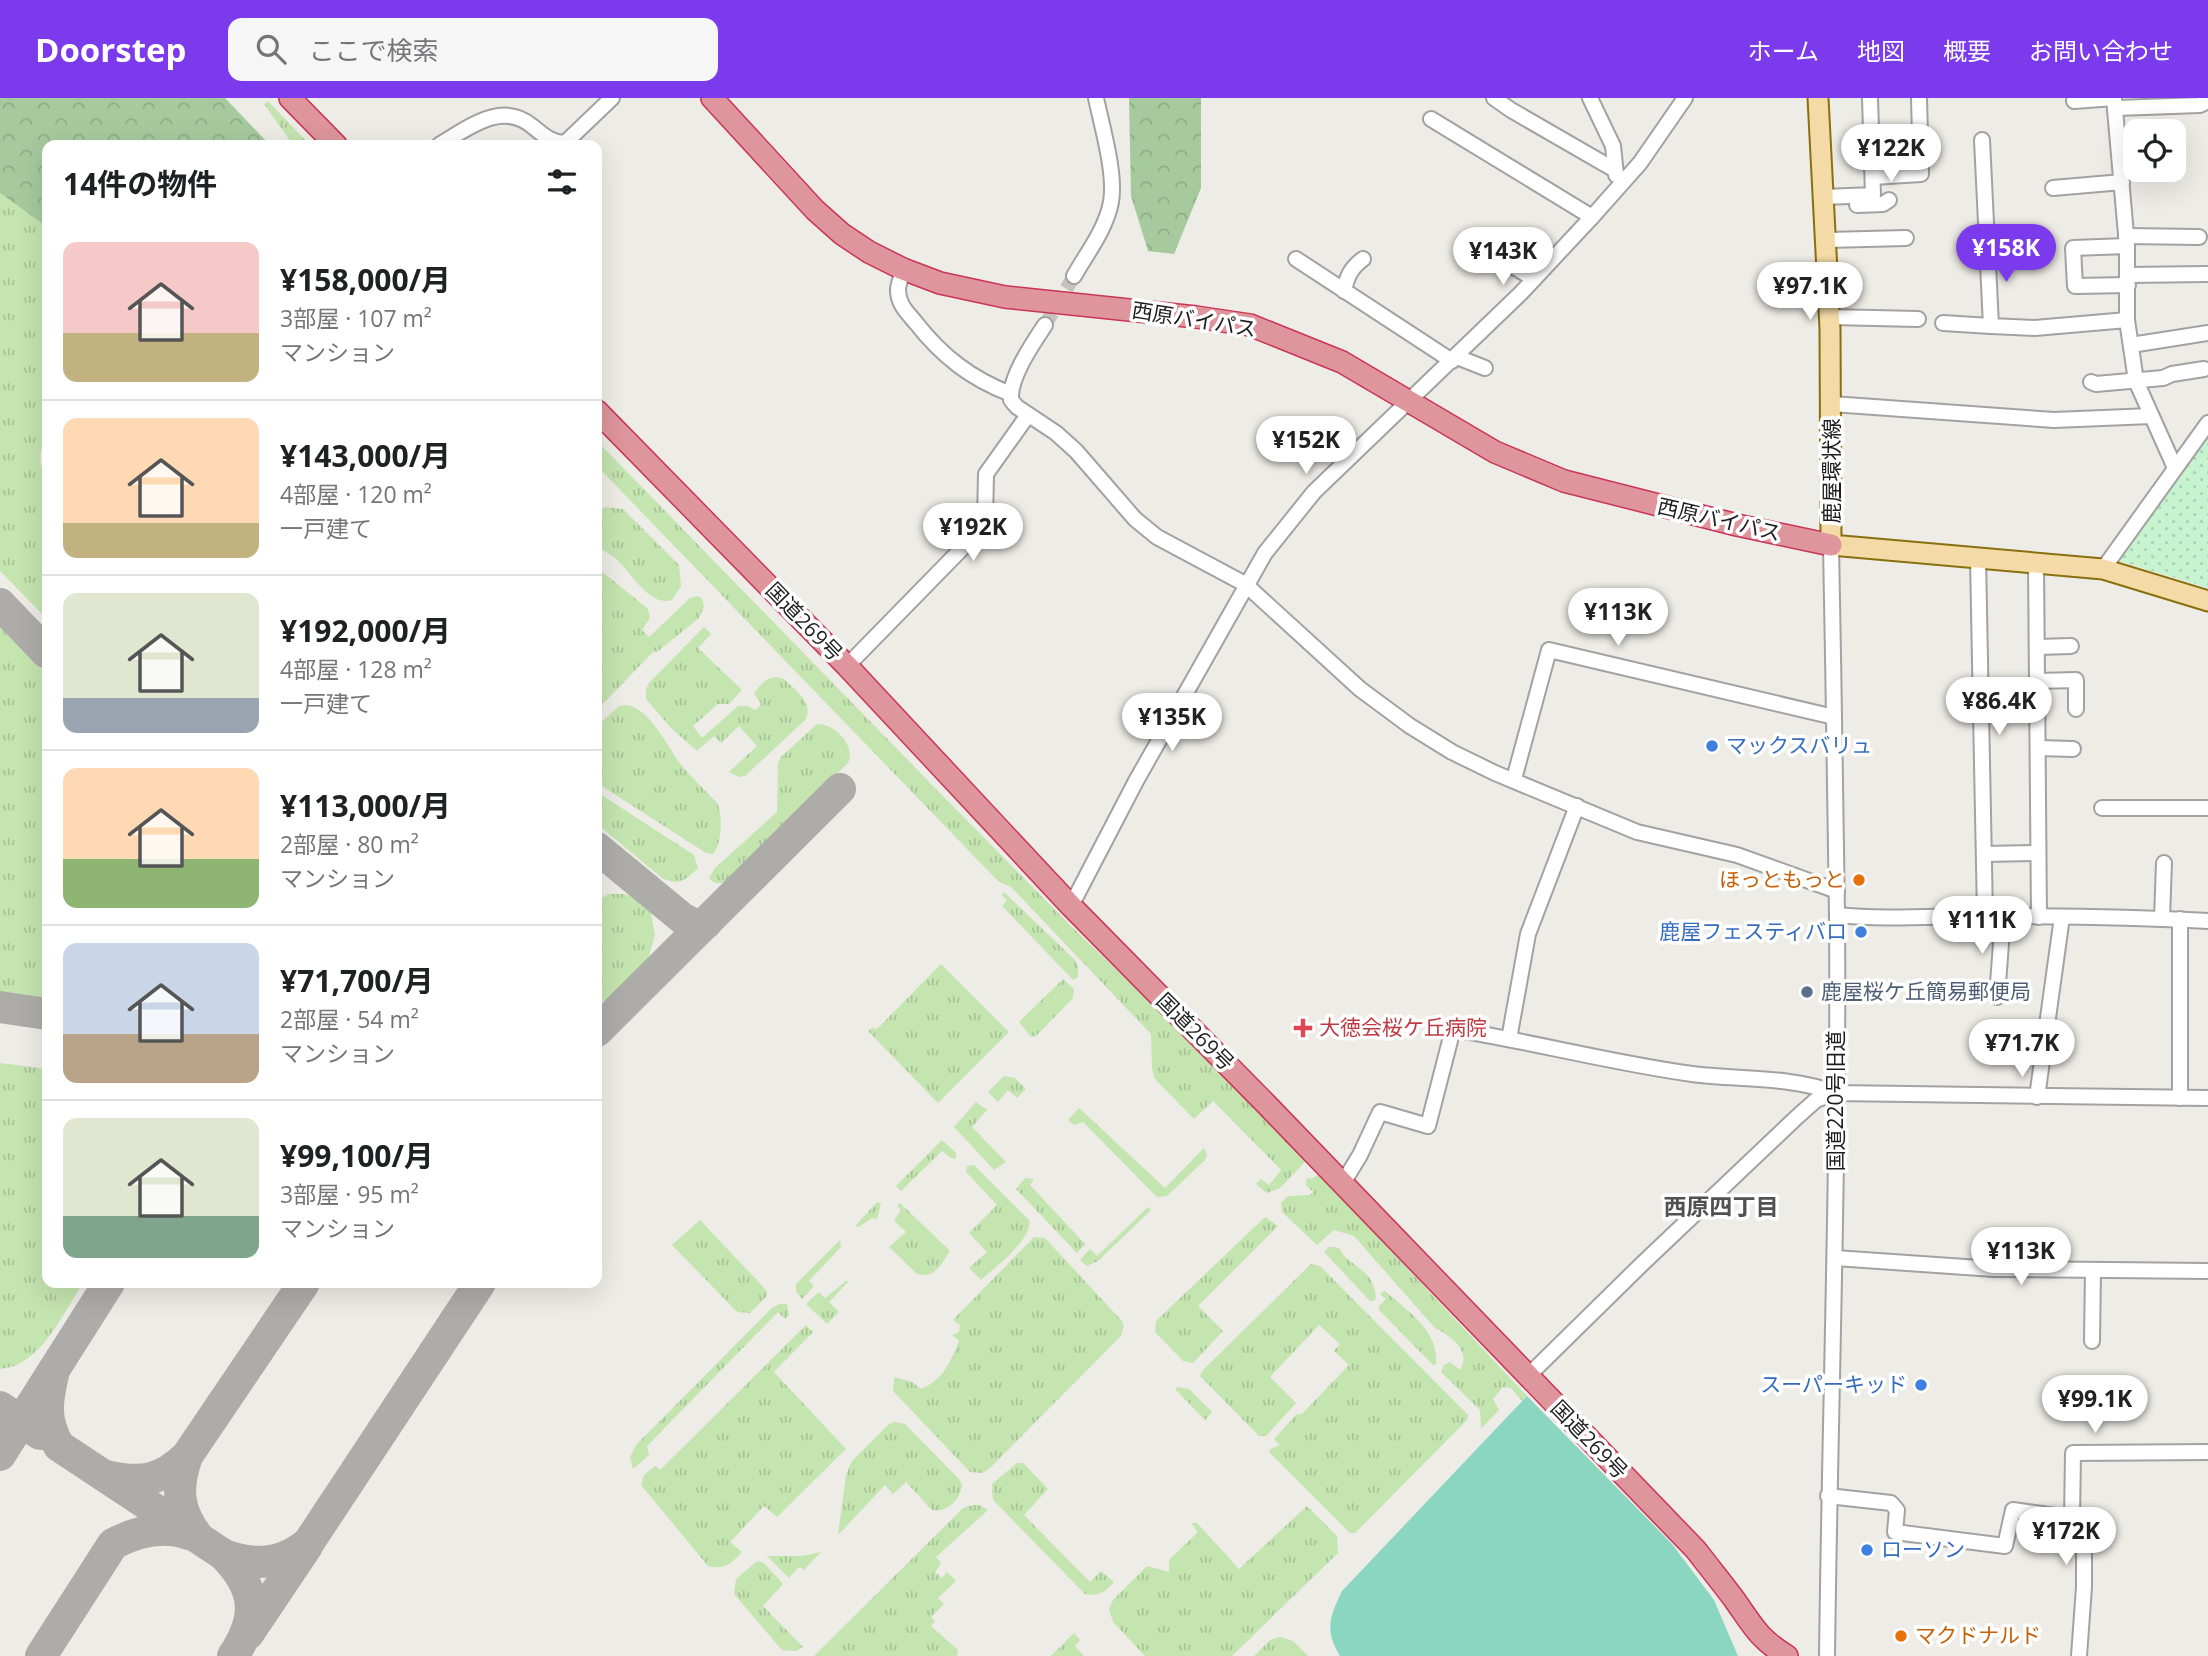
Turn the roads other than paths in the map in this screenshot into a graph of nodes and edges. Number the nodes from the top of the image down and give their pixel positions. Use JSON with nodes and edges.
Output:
{"nodes":[{"id":1,"x":290,"y":98,"type":"edge"},
{"id":2,"x":612,"y":98,"type":"edge"},
{"id":3,"x":712,"y":98,"type":"edge"},
{"id":4,"x":1096,"y":98,"type":"edge"},
{"id":5,"x":1494,"y":98,"type":"edge"},
{"id":6,"x":1590,"y":98,"type":"edge"},
{"id":7,"x":1685,"y":98,"type":"edge"},
{"id":8,"x":1818,"y":98,"type":"edge"},
{"id":9,"x":1870,"y":98,"type":"edge"},
{"id":10,"x":1919,"y":98,"type":"edge"},
{"id":11,"x":2074,"y":101,"type":"dead end"},
{"id":12,"x":2208,"y":101,"type":"edge"},
{"id":13,"x":2115,"y":102,"type":"edge"},
{"id":14,"x":1431,"y":119,"type":"dead end"},
{"id":15,"x":332,"y":140,"type":"edge"},
{"id":16,"x":448,"y":140,"type":"edge"},
{"id":17,"x":551,"y":140,"type":"edge"},
{"id":18,"x":568,"y":140,"type":"edge"},
{"id":19,"x":1982,"y":140,"type":"dead end"},
{"id":20,"x":1615,"y":170,"type":"junction"},
{"id":21,"x":1873,"y":177,"type":"junction"},
{"id":22,"x":2122,"y":183,"type":"junction"},
{"id":23,"x":1617,"y":187,"type":"junction"},
{"id":24,"x":2053,"y":188,"type":"dead end"},
{"id":25,"x":1889,"y":200,"type":"dead end"},
{"id":26,"x":1824,"y":202,"type":"junction"},
{"id":27,"x":1592,"y":217,"type":"junction"},
{"id":28,"x":2199,"y":237,"type":"dead end"},
{"id":29,"x":1906,"y":238,"type":"dead end"},
{"id":30,"x":1827,"y":240,"type":"junction"},
{"id":31,"x":2126,"y":241,"type":"junction"},
{"id":32,"x":1479,"y":246,"type":"dead end"},
{"id":33,"x":2019,"y":249,"type":"dead end"},
{"id":34,"x":1987,"y":251,"type":"junction"},
{"id":35,"x":1296,"y":259,"type":"dead end"},
{"id":36,"x":1363,"y":259,"type":"dead end"},
{"id":37,"x":904,"y":269,"type":"junction"},
{"id":38,"x":2208,"y":274,"type":"edge"},
{"id":39,"x":1074,"y":276,"type":"tunnel mouth"},
{"id":40,"x":1534,"y":279,"type":"junction"},
{"id":41,"x":2128,"y":280,"type":"junction"},
{"id":42,"x":1344,"y":291,"type":"junction"},
{"id":43,"x":1830,"y":317,"type":"junction"},
{"id":44,"x":1918,"y":319,"type":"dead end"},
{"id":45,"x":2127,"y":320,"type":"junction"},
{"id":46,"x":1943,"y":323,"type":"dead end"},
{"id":47,"x":1045,"y":325,"type":"tunnel mouth"},
{"id":48,"x":1991,"y":326,"type":"junction"},
{"id":49,"x":2208,"y":332,"type":"edge"},
{"id":50,"x":2131,"y":345,"type":"junction"},
{"id":51,"x":1455,"y":359,"type":"junction"},
{"id":52,"x":1485,"y":368,"type":"dead end"},
{"id":53,"x":2204,"y":369,"type":"dead end"},
{"id":54,"x":2136,"y":381,"type":"junction"},
{"id":55,"x":2091,"y":382,"type":"dead end"},
{"id":56,"x":1010,"y":394,"type":"junction"},
{"id":57,"x":1409,"y":404,"type":"junction"},
{"id":58,"x":1832,"y":404,"type":"junction"},
{"id":59,"x":1028,"y":415,"type":"junction"},
{"id":60,"x":602,"y":416,"type":"edge"},
{"id":61,"x":2151,"y":416,"type":"junction"},
{"id":62,"x":2208,"y":423,"type":"edge"},
{"id":63,"x":2175,"y":468,"type":"junction"},
{"id":64,"x":1831,"y":545,"type":"junction"},
{"id":65,"x":1978,"y":558,"type":"junction"},
{"id":66,"x":2036,"y":564,"type":"junction"},
{"id":67,"x":2103,"y":569,"type":"junction"},
{"id":68,"x":1245,"y":584,"type":"junction"},
{"id":69,"x":2208,"y":601,"type":"edge"},
{"id":70,"x":2071,"y":646,"type":"dead end"},
{"id":71,"x":2037,"y":647,"type":"junction"},
{"id":72,"x":847,"y":666,"type":"junction"},
{"id":73,"x":2037,"y":681,"type":"junction"},
{"id":74,"x":2076,"y":709,"type":"dead end"},
{"id":75,"x":1834,"y":717,"type":"junction"},
{"id":76,"x":2038,"y":748,"type":"junction"},
{"id":77,"x":2073,"y":749,"type":"dead end"},
{"id":78,"x":1514,"y":779,"type":"junction"},
{"id":79,"x":1577,"y":806,"type":"junction"},
{"id":80,"x":2102,"y":808,"type":"dead end"},
{"id":81,"x":2208,"y":808,"type":"edge"},
{"id":82,"x":2038,"y":853,"type":"junction"},
{"id":83,"x":1984,"y":854,"type":"junction"},
{"id":84,"x":2164,"y":863,"type":"dead end"},
{"id":85,"x":1837,"y":891,"type":"junction"},
{"id":86,"x":1071,"y":906,"type":"junction"},
{"id":87,"x":1837,"y":915,"type":"junction"},
{"id":88,"x":1985,"y":916,"type":"junction"},
{"id":89,"x":2003,"y":917,"type":"junction"},
{"id":90,"x":2039,"y":917,"type":"junction"},
{"id":91,"x":2062,"y":917,"type":"junction"},
{"id":92,"x":2162,"y":918,"type":"junction"},
{"id":93,"x":2180,"y":919,"type":"junction"},
{"id":94,"x":2208,"y":920,"type":"edge"},
{"id":95,"x":1997,"y":997,"type":"dead end"},
{"id":96,"x":1508,"y":1038,"type":"junction"},
{"id":97,"x":1835,"y":1093,"type":"junction"},
{"id":98,"x":2037,"y":1097,"type":"junction"},
{"id":99,"x":2180,"y":1098,"type":"junction"},
{"id":100,"x":2208,"y":1098,"type":"edge"},
{"id":101,"x":1343,"y":1183,"type":"junction"},
{"id":102,"x":1835,"y":1258,"type":"junction"},
{"id":103,"x":2093,"y":1270,"type":"junction"},
{"id":104,"x":2208,"y":1271,"type":"edge"},
{"id":105,"x":2092,"y":1341,"type":"dead end"},
{"id":106,"x":1528,"y":1376,"type":"junction"},
{"id":107,"x":2208,"y":1452,"type":"edge"},
{"id":108,"x":1828,"y":1496,"type":"junction"},
{"id":109,"x":2073,"y":1519,"type":"junction"},
{"id":110,"x":1787,"y":1656,"type":"edge"},
{"id":111,"x":1827,"y":1656,"type":"edge"},
{"id":112,"x":2079,"y":1656,"type":"edge"}],
"edges":[{"from":1,"to":15,"type":"highway"},
{"from":2,"to":18,"type":"street"},
{"from":3,"to":37,"type":"highway","name":"西原バイパス"},
{"from":4,"to":39,"type":"street"},
{"from":5,"to":20,"type":"street"},
{"from":6,"to":20,"type":"street"},
{"from":7,"to":23,"type":"street"},
{"from":8,"to":26,"type":"main road","name":"鹿屋環状線"},
{"from":9,"to":21,"type":"street"},
{"from":10,"to":21,"type":"street"},
{"from":11,"to":13,"type":"street"},
{"from":12,"to":13,"type":"street"},
{"from":13,"to":22,"type":"street"},
{"from":14,"to":27,"type":"street"},
{"from":16,"to":17,"type":"street"},
{"from":19,"to":34,"type":"street"},
{"from":20,"to":23,"type":"street"},
{"from":21,"to":26,"type":"street"},
{"from":22,"to":24,"type":"street"},
{"from":22,"to":31,"type":"street"},
{"from":23,"to":27,"type":"street"},
{"from":25,"to":26,"type":"street"},
{"from":26,"to":30,"type":"main road","name":"鹿屋環状線"},
{"from":27,"to":40,"type":"street"},
{"from":28,"to":31,"type":"street"},
{"from":29,"to":30,"type":"street"},
{"from":30,"to":43,"type":"main road","name":"鹿屋環状線"},
{"from":31,"to":41,"type":"street"},
{"from":31,"to":41,"type":"street"},
{"from":32,"to":40,"type":"street"},
{"from":33,"to":34,"type":"street"},
{"from":34,"to":48,"type":"street"},
{"from":35,"to":42,"type":"street"},
{"from":36,"to":42,"type":"street"},
{"from":37,"to":56,"type":"street"},
{"from":37,"to":57,"type":"highway","name":"西原バイパス"},
{"from":38,"to":41,"type":"street"},
{"from":40,"to":51,"type":"street"},
{"from":41,"to":45,"type":"street"},
{"from":42,"to":51,"type":"street"},
{"from":43,"to":44,"type":"street"},
{"from":43,"to":58,"type":"main road","name":"鹿屋環状線"},
{"from":45,"to":48,"type":"street"},
{"from":45,"to":50,"type":"street"},
{"from":46,"to":48,"type":"street"},
{"from":47,"to":56,"type":"street"},
{"from":49,"to":50,"type":"street"},
{"from":50,"to":54,"type":"street"},
{"from":51,"to":52,"type":"street"},
{"from":51,"to":57,"type":"street"},
{"from":53,"to":54,"type":"street"},
{"from":54,"to":55,"type":"street"},
{"from":54,"to":61,"type":"street"},
{"from":56,"to":59,"type":"street"},
{"from":57,"to":64,"type":"highway","name":"西原バイパス"},
{"from":57,"to":68,"type":"street"},
{"from":58,"to":61,"type":"street"},
{"from":58,"to":64,"type":"main road","name":"鹿屋環状線"},
{"from":59,"to":68,"type":"street"},
{"from":59,"to":72,"type":"street"},
{"from":60,"to":72,"type":"highway","name":"国道269号"},
{"from":61,"to":63,"type":"street"},
{"from":62,"to":63,"type":"street"},
{"from":63,"to":67,"type":"street"},
{"from":64,"to":65,"type":"main road","name":"鹿屋環状線"},
{"from":64,"to":75,"type":"street","name":"国道220号旧道"},
{"from":65,"to":66,"type":"main road","name":"鹿屋環状線"},
{"from":65,"to":83,"type":"street"},
{"from":66,"to":67,"type":"main road","name":"鹿屋環状線"},
{"from":66,"to":71,"type":"street"},
{"from":67,"to":69,"type":"main road","name":"鹿屋環状線"},
{"from":68,"to":78,"type":"street"},
{"from":68,"to":86,"type":"street"},
{"from":70,"to":71,"type":"street"},
{"from":71,"to":73,"type":"street"},
{"from":72,"to":86,"type":"highway","name":"国道269号"},
{"from":73,"to":74,"type":"street"},
{"from":73,"to":76,"type":"street"},
{"from":75,"to":78,"type":"street"},
{"from":75,"to":85,"type":"street","name":"国道220号旧道"},
{"from":76,"to":77,"type":"street"},
{"from":76,"to":82,"type":"street"},
{"from":78,"to":79,"type":"street"},
{"from":79,"to":85,"type":"street"},
{"from":79,"to":96,"type":"street"},
{"from":80,"to":81,"type":"street"},
{"from":82,"to":83,"type":"street"},
{"from":82,"to":90,"type":"street"},
{"from":83,"to":88,"type":"street"},
{"from":84,"to":92,"type":"street"},
{"from":85,"to":87,"type":"street","name":"国道220号旧道"},
{"from":86,"to":101,"type":"highway","name":"国道269号"},
{"from":87,"to":88,"type":"street"},
{"from":87,"to":97,"type":"street","name":"国道220号旧道"},
{"from":88,"to":89,"type":"street"},
{"from":89,"to":90,"type":"street"},
{"from":89,"to":95,"type":"street"},
{"from":90,"to":91,"type":"street"},
{"from":91,"to":92,"type":"street"},
{"from":91,"to":98,"type":"street"},
{"from":92,"to":93,"type":"street"},
{"from":93,"to":94,"type":"street"},
{"from":93,"to":99,"type":"street"},
{"from":96,"to":97,"type":"street"},
{"from":96,"to":101,"type":"street"},
{"from":97,"to":98,"type":"street"},
{"from":97,"to":102,"type":"street","name":"国道220号旧道"},
{"from":97,"to":106,"type":"street"},
{"from":98,"to":99,"type":"street"},
{"from":99,"to":100,"type":"street"},
{"from":101,"to":106,"type":"highway","name":"国道269号"},
{"from":102,"to":103,"type":"street"},
{"from":102,"to":108,"type":"street","name":"国道220号旧道"},
{"from":103,"to":104,"type":"street"},
{"from":103,"to":105,"type":"street"},
{"from":106,"to":110,"type":"highway","name":"国道269号"},
{"from":107,"to":109,"type":"street"},
{"from":108,"to":109,"type":"street"},
{"from":108,"to":111,"type":"street","name":"国道220号旧道"},
{"from":109,"to":112,"type":"street"}]}
